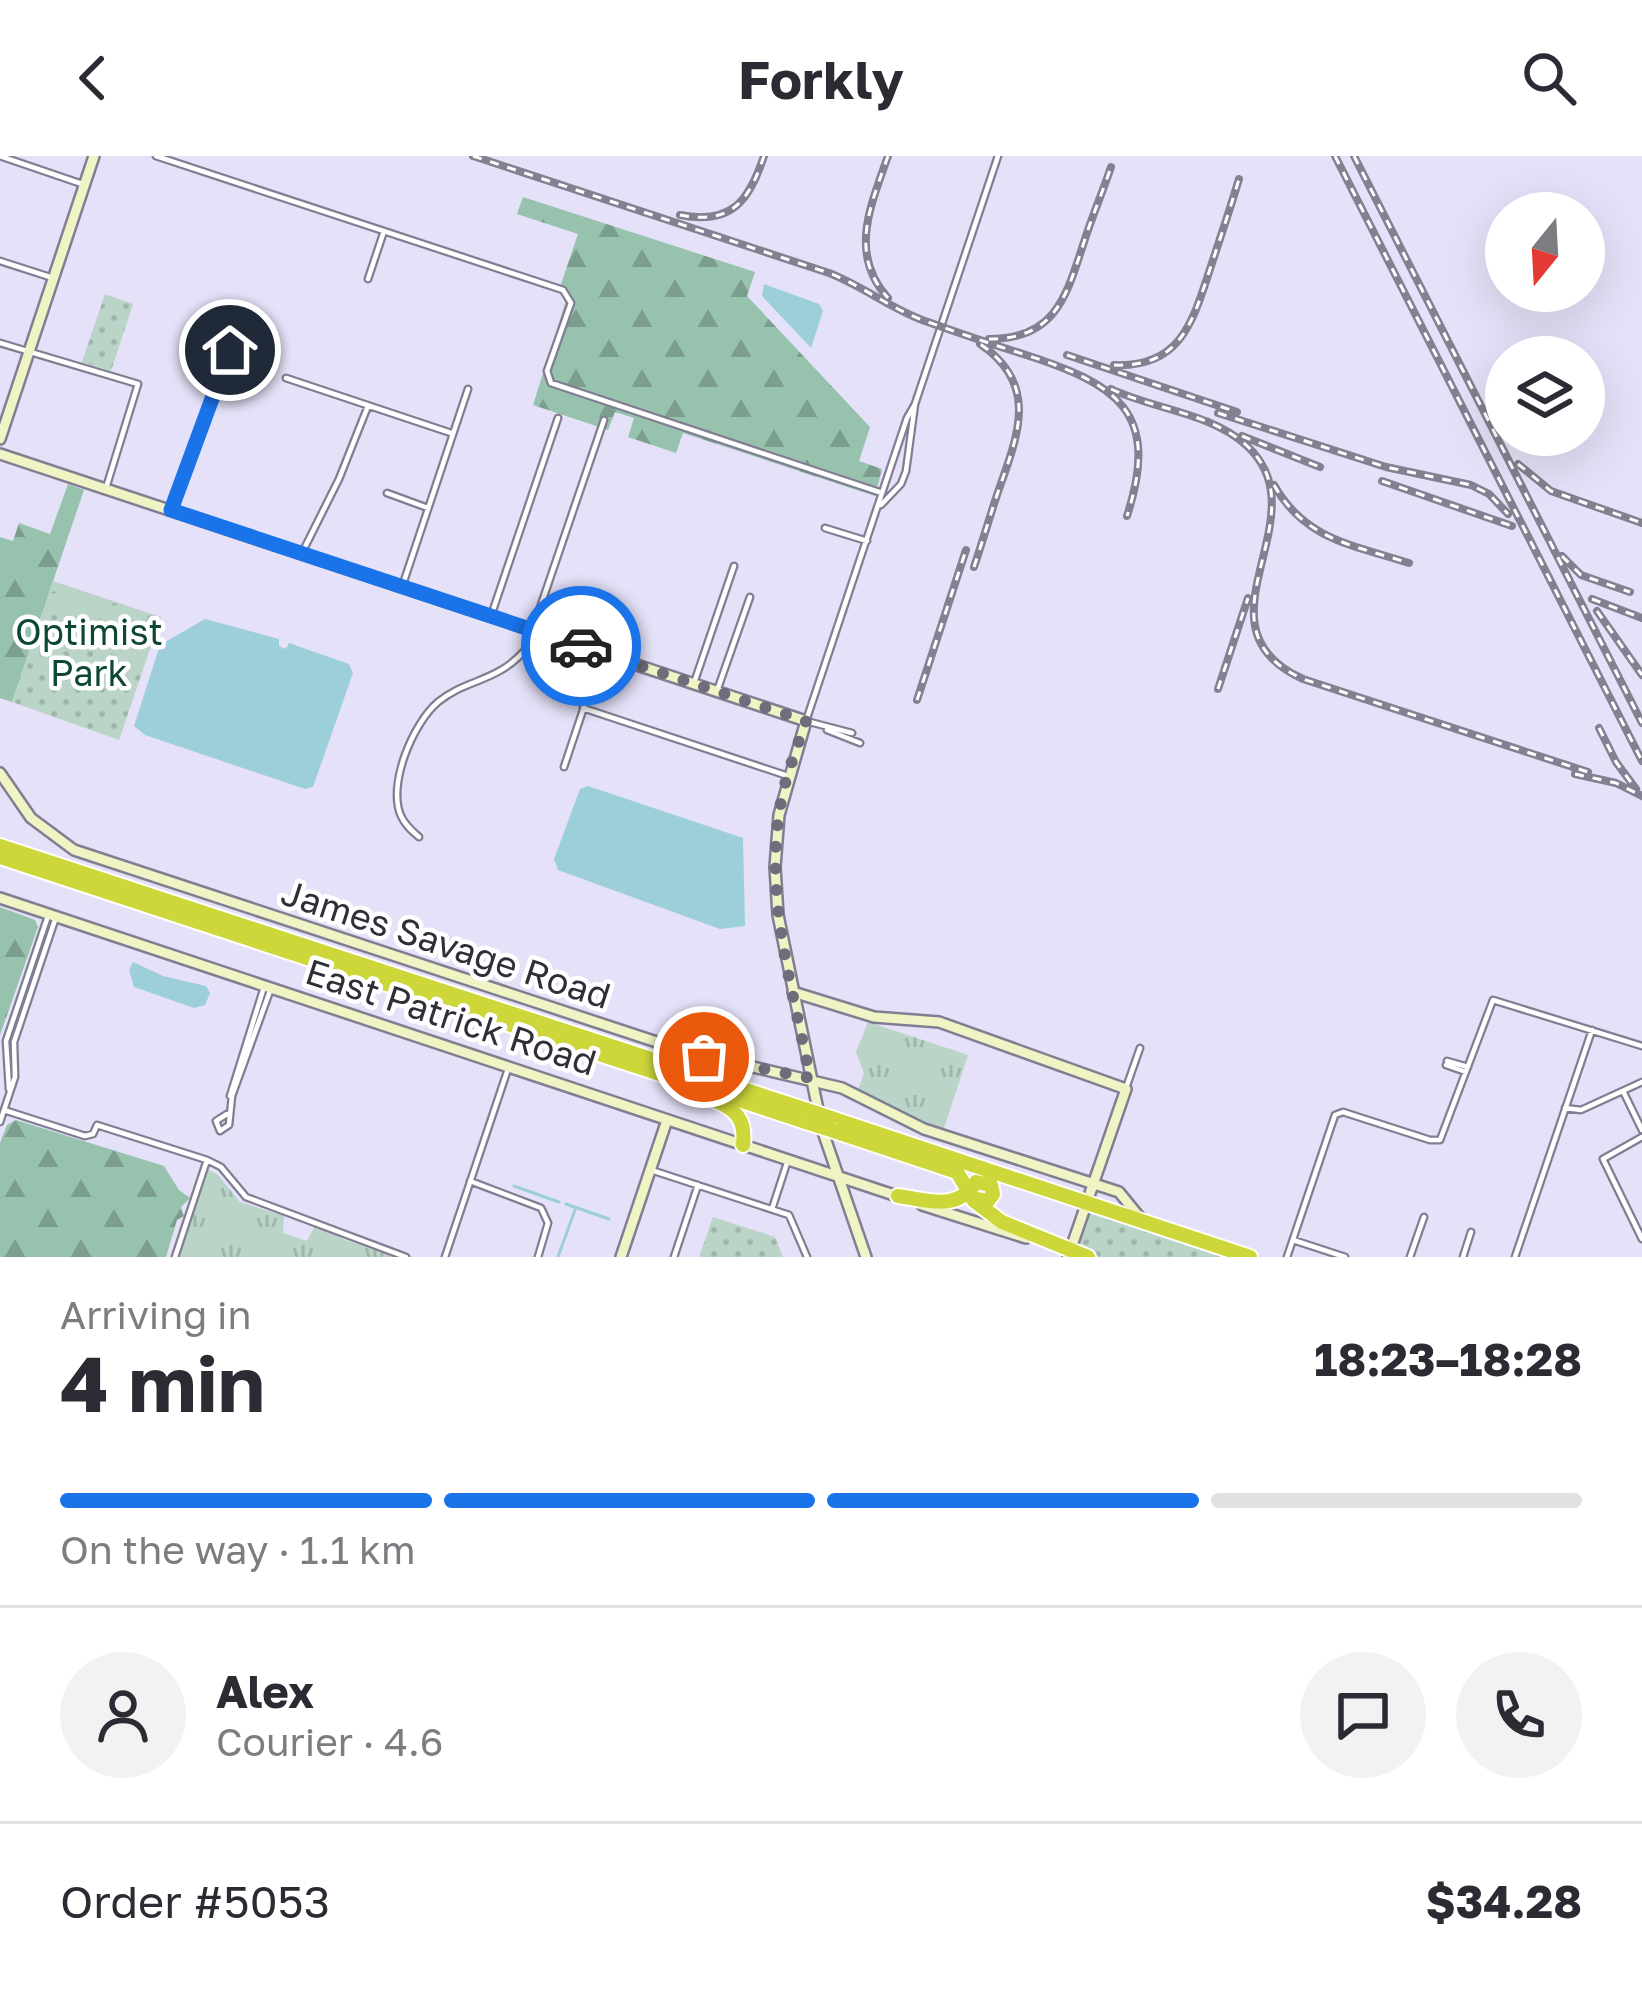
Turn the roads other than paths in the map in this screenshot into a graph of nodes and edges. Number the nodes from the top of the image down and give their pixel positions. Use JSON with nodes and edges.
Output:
{"nodes":[{"id":1,"x":0,"y":156,"type":"edge"},
{"id":2,"x":94,"y":156,"type":"edge"},
{"id":3,"x":156,"y":156,"type":"edge"},
{"id":4,"x":998,"y":156,"type":"edge"},
{"id":5,"x":85,"y":184,"type":"junction"},
{"id":6,"x":384,"y":232,"type":"junction"},
{"id":7,"x":0,"y":261,"type":"edge"},
{"id":8,"x":53,"y":278,"type":"junction"},
{"id":9,"x":368,"y":279,"type":"dead end"},
{"id":10,"x":244,"y":312,"type":"dead end"},
{"id":11,"x":0,"y":343,"type":"edge"},
{"id":12,"x":29,"y":352,"type":"junction"},
{"id":13,"x":286,"y":378,"type":"dead end"},
{"id":14,"x":467,"y":389,"type":"dead end"},
{"id":15,"x":915,"y":404,"type":"junction"},
{"id":16,"x":368,"y":406,"type":"junction"},
{"id":17,"x":558,"y":418,"type":"dead end"},
{"id":18,"x":604,"y":420,"type":"dead end"},
{"id":19,"x":453,"y":433,"type":"junction"},
{"id":20,"x":0,"y":439,"type":"edge"},
{"id":21,"x":0,"y":454,"type":"edge"},
{"id":22,"x":106,"y":488,"type":"junction"},
{"id":23,"x":387,"y":493,"type":"dead end"},
{"id":24,"x":882,"y":493,"type":"junction"},
{"id":25,"x":428,"y":508,"type":"junction"},
{"id":26,"x":171,"y":510,"type":"junction"},
{"id":27,"x":878,"y":510,"type":"junction"},
{"id":28,"x":825,"y":528,"type":"dead end"},
{"id":29,"x":867,"y":541,"type":"junction"},
{"id":30,"x":302,"y":554,"type":"junction"},
{"id":31,"x":734,"y":566,"type":"dead end"},
{"id":32,"x":402,"y":586,"type":"junction"},
{"id":33,"x":750,"y":597,"type":"dead end"},
{"id":34,"x":491,"y":616,"type":"junction"},
{"id":35,"x":534,"y":631,"type":"junction"},
{"id":36,"x":602,"y":653,"type":"junction"},
{"id":37,"x":694,"y":684,"type":"junction"},
{"id":38,"x":717,"y":692,"type":"junction"},
{"id":39,"x":584,"y":708,"type":"junction"},
{"id":40,"x":806,"y":721,"type":"junction"},
{"id":41,"x":822,"y":727,"type":"junction"},
{"id":42,"x":852,"y":734,"type":"dead end"},
{"id":43,"x":860,"y":743,"type":"dead end"},
{"id":44,"x":564,"y":767,"type":"dead end"},
{"id":45,"x":0,"y":776,"type":"edge"},
{"id":46,"x":788,"y":776,"type":"junction"},
{"id":47,"x":419,"y":837,"type":"dead end"},
{"id":48,"x":0,"y":846,"type":"edge"},
{"id":49,"x":0,"y":857,"type":"edge"},
{"id":50,"x":0,"y":898,"type":"edge"},
{"id":51,"x":52,"y":916,"type":"junction"},
{"id":52,"x":267,"y":988,"type":"junction"},
{"id":53,"x":793,"y":992,"type":"junction"},
{"id":54,"x":1592,"y":1030,"type":"junction"},
{"id":55,"x":575,"y":1046,"type":"junction"},
{"id":56,"x":1642,"y":1046,"type":"edge"},
{"id":57,"x":675,"y":1048,"type":"junction"},
{"id":58,"x":1140,"y":1048,"type":"dead end"},
{"id":59,"x":622,"y":1050,"type":"junction"},
{"id":60,"x":1447,"y":1063,"type":"dead end"},
{"id":61,"x":509,"y":1067,"type":"junction"},
{"id":62,"x":1467,"y":1069,"type":"junction"},
{"id":63,"x":810,"y":1078,"type":"junction"},
{"id":64,"x":1642,"y":1082,"type":"edge"},
{"id":65,"x":1126,"y":1089,"type":"junction"},
{"id":66,"x":1623,"y":1091,"type":"junction"},
{"id":67,"x":1565,"y":1108,"type":"junction"},
{"id":68,"x":4,"y":1110,"type":"junction"},
{"id":69,"x":226,"y":1113,"type":"dead end"},
{"id":70,"x":808,"y":1116,"type":"junction"},
{"id":71,"x":667,"y":1120,"type":"junction"},
{"id":72,"x":0,"y":1121,"type":"edge"},
{"id":73,"x":833,"y":1125,"type":"junction"},
{"id":74,"x":1642,"y":1134,"type":"edge"},
{"id":75,"x":743,"y":1145,"type":"junction"},
{"id":76,"x":207,"y":1160,"type":"junction"},
{"id":77,"x":788,"y":1160,"type":"junction"},
{"id":78,"x":651,"y":1170,"type":"junction"},
{"id":79,"x":837,"y":1176,"type":"junction"},
{"id":80,"x":470,"y":1181,"type":"junction"},
{"id":81,"x":1094,"y":1183,"type":"junction"},
{"id":82,"x":698,"y":1185,"type":"junction"},
{"id":83,"x":1049,"y":1190,"type":"junction"},
{"id":84,"x":971,"y":1195,"type":"junction"},
{"id":85,"x":898,"y":1196,"type":"joint"},
{"id":86,"x":927,"y":1203,"type":"junction"},
{"id":87,"x":1087,"y":1203,"type":"junction"},
{"id":88,"x":772,"y":1209,"type":"junction"},
{"id":89,"x":1424,"y":1217,"type":"dead end"},
{"id":90,"x":1144,"y":1222,"type":"junction"},
{"id":91,"x":1471,"y":1232,"type":"dead end"},
{"id":92,"x":1642,"y":1239,"type":"edge"},
{"id":93,"x":1292,"y":1240,"type":"junction"},
{"id":94,"x":1052,"y":1245,"type":"junction"},
{"id":95,"x":1069,"y":1254,"type":"edge"},
{"id":96,"x":175,"y":1257,"type":"edge"},
{"id":97,"x":406,"y":1257,"type":"edge"},
{"id":98,"x":445,"y":1257,"type":"edge"},
{"id":99,"x":538,"y":1257,"type":"edge"},
{"id":100,"x":621,"y":1257,"type":"edge"},
{"id":101,"x":674,"y":1257,"type":"edge"},
{"id":102,"x":808,"y":1257,"type":"edge"},
{"id":103,"x":866,"y":1257,"type":"edge"},
{"id":104,"x":1088,"y":1257,"type":"edge"},
{"id":105,"x":1250,"y":1257,"type":"edge"},
{"id":106,"x":1287,"y":1257,"type":"edge"},
{"id":107,"x":1345,"y":1257,"type":"edge"},
{"id":108,"x":1410,"y":1257,"type":"edge"},
{"id":109,"x":1462,"y":1257,"type":"edge"},
{"id":110,"x":1515,"y":1257,"type":"edge"}],
"edges":[{"from":1,"to":5,"type":"street"},
{"from":2,"to":5,"type":"street"},
{"from":3,"to":6,"type":"street"},
{"from":4,"to":15,"type":"street"},
{"from":5,"to":8,"type":"street"},
{"from":6,"to":9,"type":"street"},
{"from":6,"to":24,"type":"street"},
{"from":7,"to":8,"type":"street"},
{"from":8,"to":12,"type":"street"},
{"from":10,"to":26,"type":"street"},
{"from":11,"to":12,"type":"street"},
{"from":12,"to":20,"type":"street"},
{"from":12,"to":22,"type":"street"},
{"from":13,"to":16,"type":"street"},
{"from":14,"to":19,"type":"street"},
{"from":15,"to":24,"type":"street"},
{"from":15,"to":27,"type":"street"},
{"from":16,"to":19,"type":"street"},
{"from":16,"to":30,"type":"street"},
{"from":17,"to":34,"type":"street"},
{"from":18,"to":35,"type":"street"},
{"from":19,"to":25,"type":"street"},
{"from":21,"to":22,"type":"street"},
{"from":22,"to":26,"type":"street"},
{"from":23,"to":25,"type":"street"},
{"from":24,"to":27,"type":"street"},
{"from":25,"to":32,"type":"street"},
{"from":26,"to":30,"type":"street"},
{"from":27,"to":29,"type":"street"},
{"from":28,"to":29,"type":"street"},
{"from":29,"to":40,"type":"street"},
{"from":30,"to":32,"type":"street"},
{"from":31,"to":37,"type":"street"},
{"from":32,"to":34,"type":"street"},
{"from":33,"to":38,"type":"street"},
{"from":34,"to":35,"type":"street"},
{"from":35,"to":36,"type":"street"},
{"from":35,"to":47,"type":"street"},
{"from":36,"to":37,"type":"street"},
{"from":36,"to":39,"type":"street"},
{"from":37,"to":38,"type":"street"},
{"from":38,"to":40,"type":"street"},
{"from":39,"to":44,"type":"street"},
{"from":39,"to":46,"type":"street"},
{"from":40,"to":41,"type":"street"},
{"from":40,"to":46,"type":"street"},
{"from":41,"to":42,"type":"street"},
{"from":41,"to":43,"type":"street"},
{"from":45,"to":57,"type":"street","name":"James Savage Road"},
{"from":46,"to":53,"type":"street"},
{"from":48,"to":59,"type":"highway"},
{"from":49,"to":55,"type":"highway"},
{"from":50,"to":51,"type":"street","name":"East Patrick Road"},
{"from":51,"to":52,"type":"street","name":"East Patrick Road"},
{"from":51,"to":68,"type":"street"},
{"from":52,"to":61,"type":"street","name":"East Patrick Road"},
{"from":52,"to":69,"type":"street"},
{"from":53,"to":63,"type":"street"},
{"from":53,"to":65,"type":"street"},
{"from":54,"to":56,"type":"street"},
{"from":54,"to":62,"type":"street"},
{"from":54,"to":67,"type":"street"},
{"from":55,"to":70,"type":"highway"},
{"from":55,"to":75,"type":"highway"},
{"from":57,"to":59,"type":"highway"},
{"from":57,"to":63,"type":"street","name":"James Savage Road"},
{"from":58,"to":65,"type":"street"},
{"from":59,"to":70,"type":"highway"},
{"from":60,"to":62,"type":"street"},
{"from":61,"to":71,"type":"street","name":"East Patrick Road"},
{"from":61,"to":80,"type":"street"},
{"from":62,"to":93,"type":"street"},
{"from":63,"to":79,"type":"street"},
{"from":63,"to":81,"type":"street","name":"James Savage Road"},
{"from":64,"to":66,"type":"street"},
{"from":65,"to":81,"type":"street"},
{"from":66,"to":67,"type":"street"},
{"from":66,"to":74,"type":"street"},
{"from":67,"to":110,"type":"street"},
{"from":68,"to":72,"type":"street"},
{"from":68,"to":76,"type":"street"},
{"from":70,"to":73,"type":"highway","bridge":true},
{"from":71,"to":75,"type":"street","name":"East Patrick Road"},
{"from":71,"to":78,"type":"street"},
{"from":73,"to":83,"type":"highway"},
{"from":73,"to":84,"type":"highway"},
{"from":74,"to":92,"type":"street"},
{"from":75,"to":77,"type":"street","name":"East Patrick Road"},
{"from":76,"to":96,"type":"street"},
{"from":76,"to":97,"type":"street"},
{"from":77,"to":79,"type":"street","name":"East Patrick Road"},
{"from":77,"to":88,"type":"street"},
{"from":78,"to":82,"type":"street"},
{"from":78,"to":100,"type":"street"},
{"from":79,"to":85,"type":"street","name":"East Patrick Road"},
{"from":79,"to":103,"type":"street"},
{"from":80,"to":98,"type":"street"},
{"from":80,"to":99,"type":"street"},
{"from":81,"to":87,"type":"street"},
{"from":81,"to":90,"type":"street","name":"James Savage Road"},
{"from":82,"to":88,"type":"street"},
{"from":82,"to":101,"type":"street"},
{"from":83,"to":84,"type":"highway"},
{"from":83,"to":87,"type":"highway"},
{"from":84,"to":86,"type":"highway"},
{"from":84,"to":94,"type":"highway"},
{"from":85,"to":86,"type":"highway"},
{"from":86,"to":94,"type":"street"},
{"from":87,"to":90,"type":"highway"},
{"from":87,"to":95,"type":"street"},
{"from":88,"to":102,"type":"street"},
{"from":89,"to":108,"type":"street"},
{"from":90,"to":105,"type":"highway"},
{"from":91,"to":109,"type":"street"},
{"from":93,"to":106,"type":"street"},
{"from":93,"to":107,"type":"street"},
{"from":94,"to":95,"type":"highway"},
{"from":95,"to":104,"type":"highway"}]}
